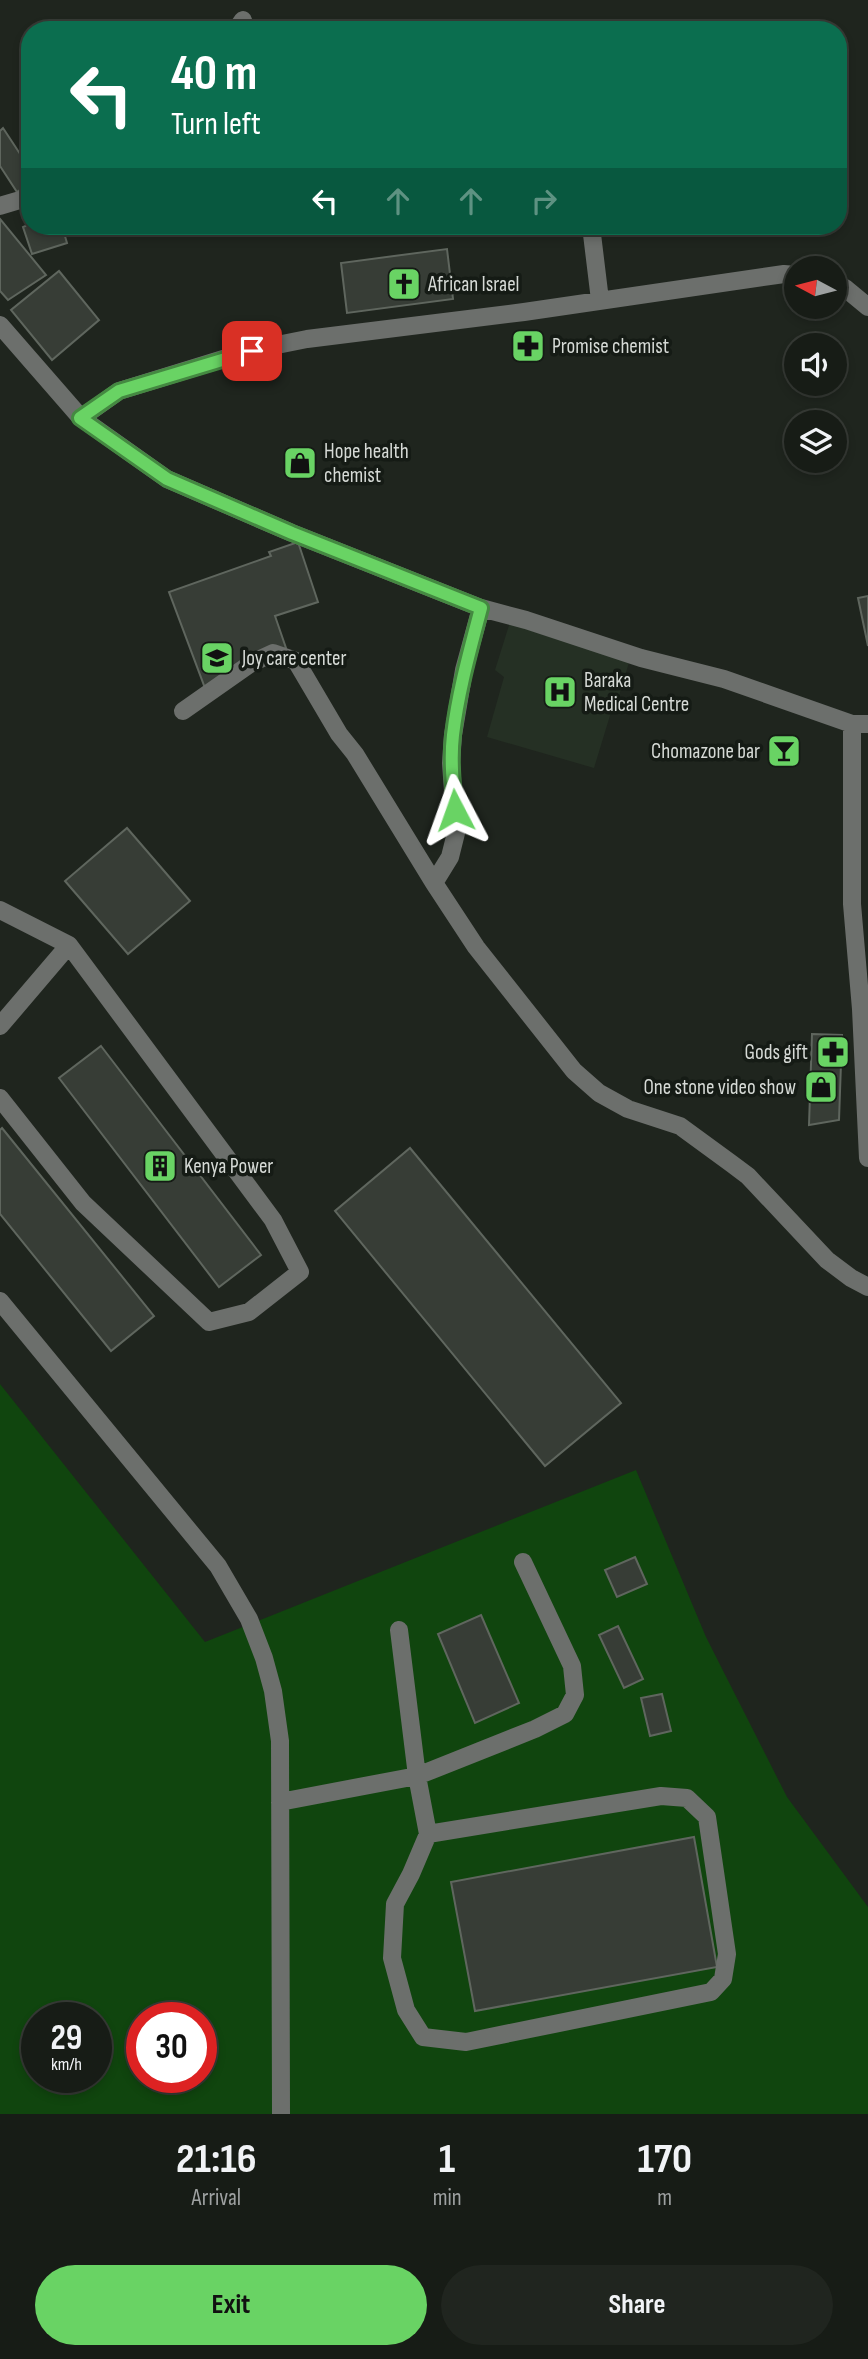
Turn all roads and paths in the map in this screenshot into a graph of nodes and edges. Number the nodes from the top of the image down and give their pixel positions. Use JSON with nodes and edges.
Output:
{"nodes":[{"id":1,"x":21,"y":200,"type":"edge"},
{"id":2,"x":0,"y":206,"type":"edge"},
{"id":3,"x":592,"y":235,"type":"edge"},
{"id":4,"x":784,"y":274,"type":"edge"},
{"id":5,"x":847,"y":290,"type":"edge"},
{"id":6,"x":600,"y":300,"type":"junction"},
{"id":7,"x":868,"y":307,"type":"edge"},
{"id":8,"x":0,"y":325,"type":"edge"},
{"id":9,"x":80,"y":418,"type":"junction"},
{"id":10,"x":481,"y":608,"type":"junction"},
{"id":11,"x":183,"y":711,"type":"dead end"},
{"id":12,"x":860,"y":724,"type":"edge"},
{"id":13,"x":434,"y":883,"type":"junction"},
{"id":14,"x":0,"y":910,"type":"edge"},
{"id":15,"x":69,"y":945,"type":"junction"},
{"id":16,"x":0,"y":1026,"type":"edge"},
{"id":17,"x":0,"y":1098,"type":"edge"},
{"id":18,"x":868,"y":1158,"type":"edge"},
{"id":19,"x":868,"y":1286,"type":"edge"},
{"id":20,"x":0,"y":1301,"type":"edge"},
{"id":21,"x":523,"y":1562,"type":"dead end"},
{"id":22,"x":399,"y":1630,"type":"dead end"},
{"id":23,"x":417,"y":1776,"type":"junction"},
{"id":24,"x":280,"y":1802,"type":"junction"},
{"id":25,"x":428,"y":1834,"type":"junction"},
{"id":26,"x":281,"y":2114,"type":"edge"}],
"edges":[{"from":1,"to":2,"type":"street"},
{"from":3,"to":6,"type":"street"},
{"from":4,"to":6,"type":"street"},
{"from":5,"to":7,"type":"street"},
{"from":6,"to":9,"type":"street"},
{"from":8,"to":9,"type":"street"},
{"from":9,"to":10,"type":"street"},
{"from":10,"to":12,"type":"street"},
{"from":10,"to":13,"type":"street"},
{"from":11,"to":13,"type":"street"},
{"from":12,"to":18,"type":"street"},
{"from":13,"to":19,"type":"street"},
{"from":14,"to":15,"type":"street"},
{"from":15,"to":16,"type":"street"},
{"from":15,"to":17,"type":"street"},
{"from":20,"to":24,"type":"street"},
{"from":21,"to":23,"type":"street"},
{"from":22,"to":23,"type":"street"},
{"from":23,"to":24,"type":"street"},
{"from":23,"to":25,"type":"street"},
{"from":24,"to":26,"type":"street"},
{"from":25,"to":25,"type":"street"}]}
